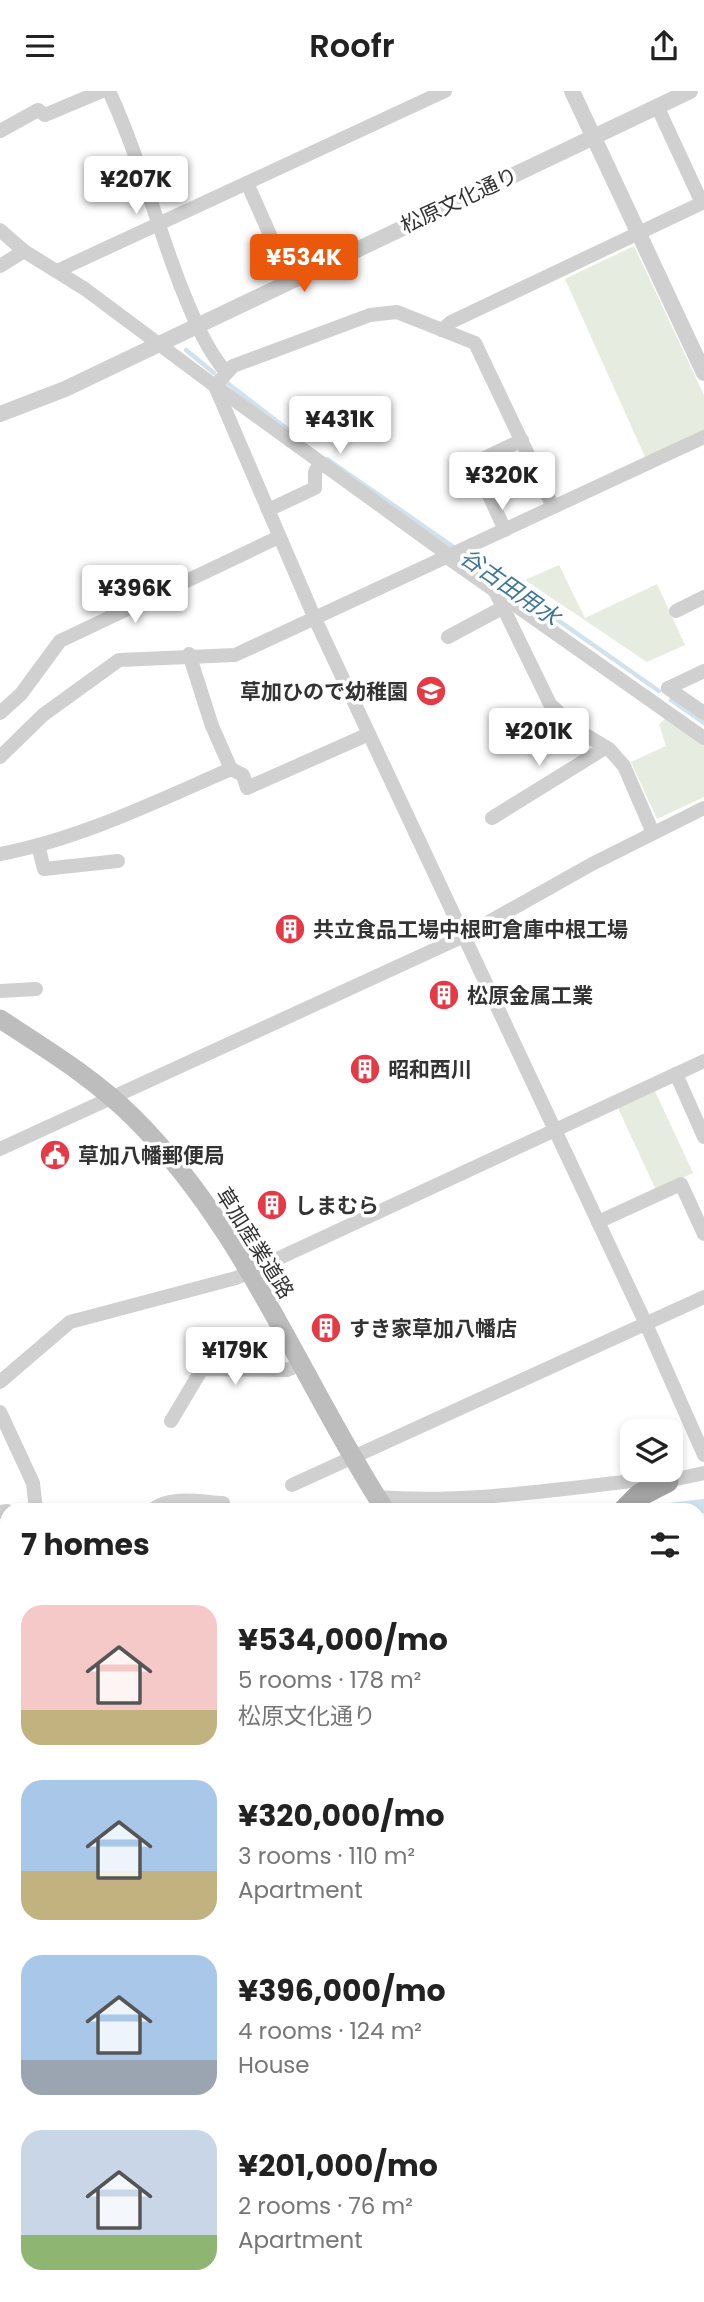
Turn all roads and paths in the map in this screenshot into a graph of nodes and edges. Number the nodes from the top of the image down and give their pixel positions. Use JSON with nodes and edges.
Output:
{"nodes":[{"id":1,"x":102,"y":91,"type":"edge"},
{"id":2,"x":109,"y":91,"type":"edge"},
{"id":3,"x":445,"y":91,"type":"edge"},
{"id":4,"x":572,"y":91,"type":"edge"},
{"id":5,"x":690,"y":91,"type":"edge"},
{"id":6,"x":657,"y":106,"type":"junction"},
{"id":7,"x":0,"y":131,"type":"edge"},
{"id":8,"x":594,"y":137,"type":"junction"},
{"id":9,"x":247,"y":183,"type":"junction"},
{"id":10,"x":703,"y":203,"type":"edge"},
{"id":11,"x":157,"y":225,"type":"junction"},
{"id":12,"x":0,"y":230,"type":"edge"},
{"id":13,"x":639,"y":234,"type":"junction"},
{"id":14,"x":24,"y":251,"type":"junction"},
{"id":15,"x":0,"y":266,"type":"edge"},
{"id":16,"x":57,"y":271,"type":"junction"},
{"id":17,"x":290,"y":280,"type":"junction"},
{"id":18,"x":197,"y":326,"type":"junction"},
{"id":19,"x":442,"y":330,"type":"junction"},
{"id":20,"x":160,"y":343,"type":"junction"},
{"id":21,"x":226,"y":372,"type":"junction"},
{"id":22,"x":704,"y":373,"type":"edge"},
{"id":23,"x":215,"y":386,"type":"junction"},
{"id":24,"x":0,"y":414,"type":"edge"},
{"id":25,"x":704,"y":437,"type":"edge"},
{"id":26,"x":522,"y":440,"type":"junction"},
{"id":27,"x":320,"y":463,"type":"junction"},
{"id":28,"x":553,"y":507,"type":"junction"},
{"id":29,"x":268,"y":510,"type":"junction"},
{"id":30,"x":505,"y":530,"type":"junction"},
{"id":31,"x":279,"y":537,"type":"junction"},
{"id":32,"x":448,"y":556,"type":"junction"},
{"id":33,"x":495,"y":591,"type":"junction"},
{"id":34,"x":704,"y":597,"type":"edge"},
{"id":35,"x":502,"y":608,"type":"junction"},
{"id":36,"x":676,"y":611,"type":"dead end"},
{"id":37,"x":315,"y":619,"type":"junction"},
{"id":38,"x":448,"y":637,"type":"dead end"},
{"id":39,"x":189,"y":654,"type":"junction"},
{"id":40,"x":704,"y":671,"type":"edge"},
{"id":41,"x":0,"y":713,"type":"edge"},
{"id":42,"x":704,"y":713,"type":"edge"},
{"id":43,"x":369,"y":734,"type":"junction"},
{"id":44,"x":704,"y":738,"type":"edge"},
{"id":45,"x":605,"y":748,"type":"junction"},
{"id":46,"x":0,"y":757,"type":"edge"},
{"id":47,"x":231,"y":769,"type":"junction"},
{"id":48,"x":704,"y":809,"type":"edge"},
{"id":49,"x":492,"y":818,"type":"dead end"},
{"id":50,"x":653,"y":833,"type":"junction"},
{"id":51,"x":38,"y":845,"type":"junction"},
{"id":52,"x":0,"y":854,"type":"edge"},
{"id":53,"x":118,"y":861,"type":"dead end"},
{"id":54,"x":462,"y":937,"type":"junction"},
{"id":55,"x":36,"y":989,"type":"dead end"},
{"id":56,"x":0,"y":991,"type":"edge"},
{"id":57,"x":0,"y":1019,"type":"edge"},
{"id":58,"x":704,"y":1061,"type":"edge"},
{"id":59,"x":676,"y":1074,"type":"junction"},
{"id":60,"x":113,"y":1098,"type":"junction"},
{"id":61,"x":555,"y":1130,"type":"junction"},
{"id":62,"x":704,"y":1137,"type":"edge"},
{"id":63,"x":0,"y":1149,"type":"edge"},
{"id":64,"x":598,"y":1222,"type":"junction"},
{"id":65,"x":704,"y":1234,"type":"edge"},
{"id":66,"x":250,"y":1272,"type":"junction"},
{"id":67,"x":704,"y":1297,"type":"edge"},
{"id":68,"x":646,"y":1324,"type":"junction"},
{"id":69,"x":301,"y":1364,"type":"junction"},
{"id":70,"x":0,"y":1382,"type":"edge"},
{"id":71,"x":0,"y":1412,"type":"edge"},
{"id":72,"x":171,"y":1421,"type":"dead end"},
{"id":73,"x":704,"y":1455,"type":"edge"},
{"id":74,"x":352,"y":1456,"type":"junction"},
{"id":75,"x":704,"y":1473,"type":"edge"},
{"id":76,"x":683,"y":1478,"type":"edge"},
{"id":77,"x":620,"y":1482,"type":"edge"},
{"id":78,"x":665,"y":1482,"type":"edge"},
{"id":79,"x":292,"y":1485,"type":"dead end"},
{"id":80,"x":35,"y":1503,"type":"edge"},
{"id":81,"x":168,"y":1503,"type":"edge"},
{"id":82,"x":223,"y":1503,"type":"dead end"},
{"id":83,"x":379,"y":1503,"type":"edge"},
{"id":84,"x":391,"y":1503,"type":"edge"},
{"id":85,"x":632,"y":1503,"type":"edge"}],
"edges":[{"from":1,"to":7,"type":"street"},
{"from":2,"to":11,"type":"street"},
{"from":3,"to":9,"type":"street"},
{"from":4,"to":8,"type":"street"},
{"from":5,"to":6,"type":"street","name":"松原文化通り"},
{"from":6,"to":8,"type":"street","name":"松原文化通り"},
{"from":6,"to":10,"type":"street"},
{"from":8,"to":13,"type":"street"},
{"from":8,"to":17,"type":"street","name":"松原文化通り"},
{"from":9,"to":11,"type":"street"},
{"from":9,"to":17,"type":"street"},
{"from":10,"to":13,"type":"street"},
{"from":11,"to":16,"type":"street"},
{"from":11,"to":18,"type":"street"},
{"from":12,"to":14,"type":"street"},
{"from":13,"to":19,"type":"street"},
{"from":13,"to":22,"type":"street"},
{"from":14,"to":15,"type":"street"},
{"from":14,"to":16,"type":"street"},
{"from":16,"to":20,"type":"street"},
{"from":17,"to":18,"type":"street","name":"松原文化通り"},
{"from":18,"to":20,"type":"street","name":"松原文化通り"},
{"from":18,"to":21,"type":"street"},
{"from":19,"to":21,"type":"street"},
{"from":19,"to":26,"type":"street"},
{"from":20,"to":23,"type":"street"},
{"from":20,"to":24,"type":"street","name":"松原文化通り"},
{"from":21,"to":23,"type":"street"},
{"from":23,"to":27,"type":"street"},
{"from":23,"to":29,"type":"street"},
{"from":25,"to":28,"type":"street"},
{"from":26,"to":28,"type":"street"},
{"from":26,"to":30,"type":"street"},
{"from":27,"to":29,"type":"street"},
{"from":27,"to":32,"type":"street"},
{"from":28,"to":30,"type":"street"},
{"from":29,"to":31,"type":"street"},
{"from":30,"to":32,"type":"street"},
{"from":31,"to":37,"type":"street"},
{"from":31,"to":41,"type":"street"},
{"from":32,"to":33,"type":"street"},
{"from":32,"to":37,"type":"street"},
{"from":33,"to":35,"type":"street"},
{"from":33,"to":44,"type":"street"},
{"from":34,"to":36,"type":"street"},
{"from":35,"to":38,"type":"street"},
{"from":35,"to":45,"type":"street"},
{"from":37,"to":39,"type":"street"},
{"from":37,"to":43,"type":"street"},
{"from":39,"to":46,"type":"street"},
{"from":39,"to":47,"type":"street"},
{"from":40,"to":42,"type":"street"},
{"from":43,"to":47,"type":"street"},
{"from":43,"to":54,"type":"street"},
{"from":45,"to":49,"type":"street"},
{"from":45,"to":50,"type":"street"},
{"from":47,"to":51,"type":"street"},
{"from":48,"to":50,"type":"street"},
{"from":50,"to":54,"type":"street"},
{"from":51,"to":52,"type":"street"},
{"from":51,"to":53,"type":"street"},
{"from":54,"to":60,"type":"street"},
{"from":54,"to":61,"type":"street"},
{"from":55,"to":56,"type":"street"},
{"from":57,"to":60,"type":"main road","name":"草加産業道路"},
{"from":58,"to":59,"type":"street"},
{"from":59,"to":61,"type":"street"},
{"from":59,"to":62,"type":"street"},
{"from":60,"to":63,"type":"street"},
{"from":60,"to":66,"type":"main road","name":"草加産業道路"},
{"from":61,"to":64,"type":"street"},
{"from":61,"to":66,"type":"street"},
{"from":64,"to":65,"type":"street"},
{"from":64,"to":68,"type":"street"},
{"from":66,"to":69,"type":"main road","name":"草加産業道路"},
{"from":66,"to":70,"type":"street"},
{"from":67,"to":68,"type":"street"},
{"from":68,"to":73,"type":"street"},
{"from":68,"to":74,"type":"street"},
{"from":69,"to":72,"type":"street"},
{"from":69,"to":74,"type":"main road","name":"草加産業道路"},
{"from":71,"to":80,"type":"street"},
{"from":74,"to":79,"type":"street"},
{"from":74,"to":83,"type":"main road","name":"草加産業道路"},
{"from":75,"to":76,"type":"street"},
{"from":77,"to":84,"type":"street"},
{"from":78,"to":85,"type":"highway"},
{"from":81,"to":82,"type":"street"}]}
